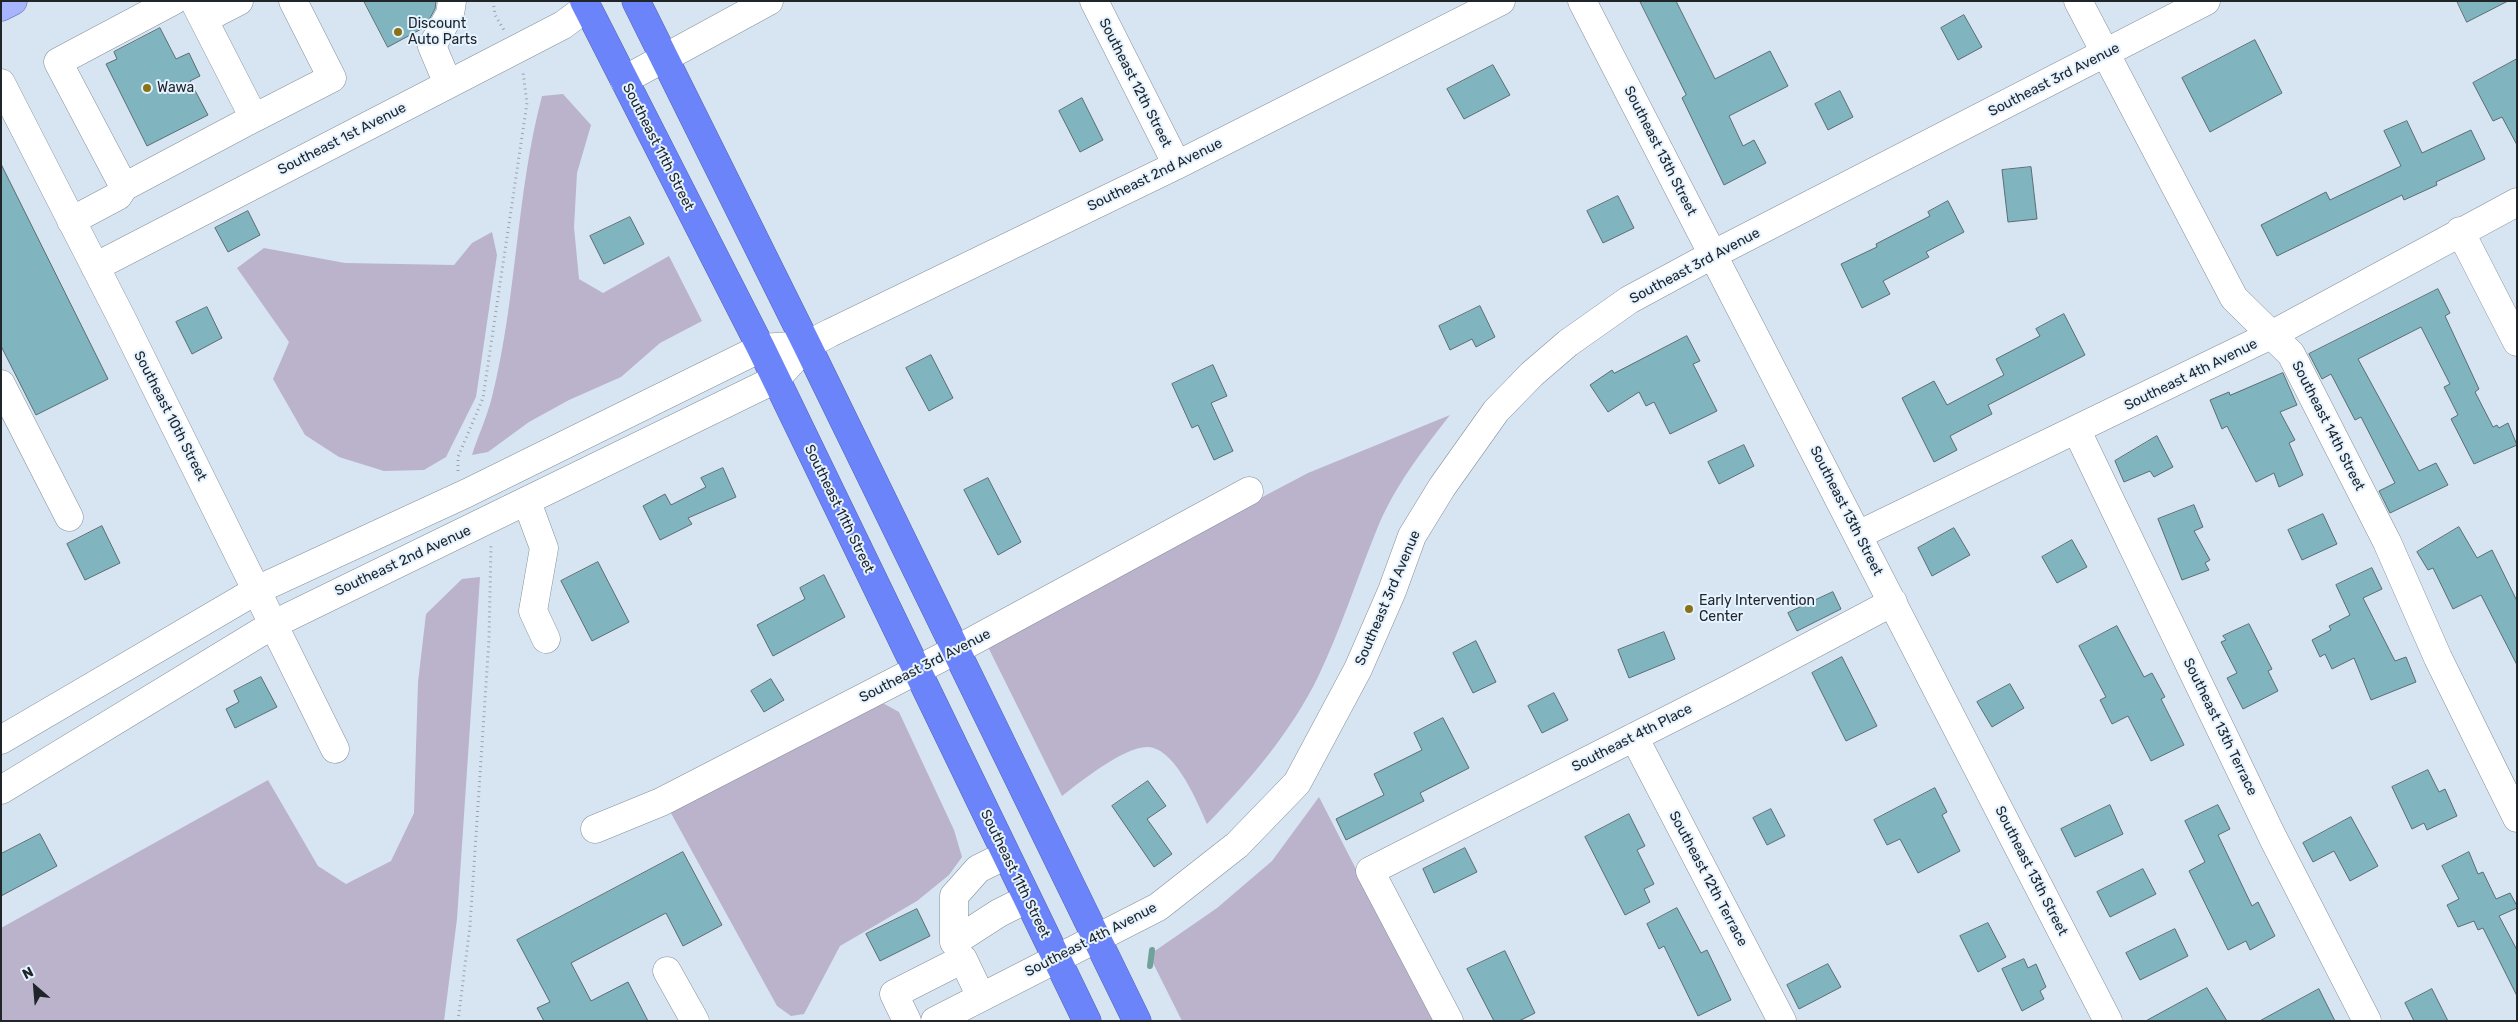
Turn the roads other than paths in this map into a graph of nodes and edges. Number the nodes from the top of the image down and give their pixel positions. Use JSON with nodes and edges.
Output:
{"nodes":[{"id":1,"x":13,"y":1,"type":"edge"},
{"id":2,"x":173,"y":1,"type":"edge"},
{"id":3,"x":239,"y":1,"type":"edge"},
{"id":4,"x":293,"y":1,"type":"edge"},
{"id":5,"x":452,"y":1,"type":"edge"},
{"id":6,"x":636,"y":1,"type":"edge"},
{"id":7,"x":769,"y":1,"type":"edge"},
{"id":8,"x":1094,"y":1,"type":"edge"},
{"id":9,"x":1501,"y":1,"type":"edge"},
{"id":10,"x":1582,"y":1,"type":"edge"},
{"id":11,"x":2078,"y":1,"type":"edge"},
{"id":12,"x":2206,"y":1,"type":"edge"},
{"id":13,"x":585,"y":4,"type":"edge"},
{"id":14,"x":1,"y":8,"type":"edge"},
{"id":15,"x":199,"y":10,"type":"edge"},
{"id":16,"x":2105,"y":54,"type":"junction"},
{"id":17,"x":663,"y":59,"type":"junction"},
{"id":18,"x":624,"y":80,"type":"junction"},
{"id":19,"x":1,"y":83,"type":"edge"},
{"id":20,"x":448,"y":84,"type":"junction"},
{"id":21,"x":254,"y":118,"type":"junction"},
{"id":22,"x":1177,"y":165,"type":"junction"},
{"id":23,"x":124,"y":187,"type":"junction"},
{"id":24,"x":2517,"y":202,"type":"edge"},
{"id":25,"x":72,"y":221,"type":"junction"},
{"id":26,"x":2460,"y":231,"type":"junction"},
{"id":27,"x":1714,"y":254,"type":"junction"},
{"id":28,"x":95,"y":267,"type":"junction"},
{"id":29,"x":2273,"y":334,"type":"junction"},
{"id":30,"x":2517,"y":342,"type":"edge"},
{"id":31,"x":807,"y":345,"type":"junction"},
{"id":32,"x":761,"y":348,"type":"junction"},
{"id":33,"x":776,"y":379,"type":"junction"},
{"id":34,"x":1,"y":384,"type":"edge"},
{"id":35,"x":2077,"y":431,"type":"junction"},
{"id":36,"x":1249,"y":491,"type":"dead end"},
{"id":37,"x":527,"y":502,"type":"junction"},
{"id":38,"x":69,"y":517,"type":"dead end"},
{"id":39,"x":1858,"y":535,"type":"junction"},
{"id":40,"x":257,"y":590,"type":"junction"},
{"id":41,"x":1893,"y":602,"type":"junction"},
{"id":42,"x":274,"y":624,"type":"junction"},
{"id":43,"x":546,"y":639,"type":"dead end"},
{"id":44,"x":956,"y":650,"type":"junction"},
{"id":45,"x":917,"y":670,"type":"junction"},
{"id":46,"x":1343,"y":700,"type":"joint"},
{"id":47,"x":1634,"y":737,"type":"junction"},
{"id":48,"x":1,"y":740,"type":"edge"},
{"id":49,"x":335,"y":750,"type":"dead end"},
{"id":50,"x":1,"y":790,"type":"edge"},
{"id":51,"x":2517,"y":818,"type":"edge"},
{"id":52,"x":595,"y":829,"type":"dead end"},
{"id":53,"x":1006,"y":855,"type":"junction"},
{"id":54,"x":1027,"y":899,"type":"junction"},
{"id":55,"x":1095,"y":938,"type":"junction"},
{"id":56,"x":958,"y":951,"type":"junction"},
{"id":57,"x":1056,"y":959,"type":"junction"},
{"id":58,"x":667,"y":971,"type":"dead end"},
{"id":59,"x":982,"y":997,"type":"junction"},
{"id":60,"x":695,"y":1021,"type":"edge"},
{"id":61,"x":906,"y":1021,"type":"edge"},
{"id":62,"x":935,"y":1021,"type":"edge"},
{"id":63,"x":1087,"y":1021,"type":"edge"},
{"id":64,"x":1137,"y":1021,"type":"edge"},
{"id":65,"x":1449,"y":1021,"type":"edge"},
{"id":66,"x":1782,"y":1021,"type":"edge"},
{"id":67,"x":2108,"y":1021,"type":"edge"},
{"id":68,"x":2367,"y":1021,"type":"edge"}],
"edges":[{"from":1,"to":14,"type":"main road"},
{"from":2,"to":23,"type":"street"},
{"from":3,"to":15,"type":"street"},
{"from":4,"to":21,"type":"street"},
{"from":5,"to":20,"type":"street"},
{"from":6,"to":17,"type":"highway"},
{"from":7,"to":17,"type":"street"},
{"from":8,"to":22,"type":"street","name":"Southeast 12th Street"},
{"from":9,"to":22,"type":"street","name":"Southeast 2nd Avenue"},
{"from":10,"to":27,"type":"street","name":"Southeast 13th Street"},
{"from":11,"to":16,"type":"street","name":"Southeast 14th Street"},
{"from":12,"to":16,"type":"street","name":"Southeast 3rd Avenue"},
{"from":13,"to":18,"type":"highway","name":"Southeast 11th Street"},
{"from":13,"to":20,"type":"street","name":"Southeast 1st Avenue"},
{"from":15,"to":21,"type":"street"},
{"from":16,"to":27,"type":"street","name":"Southeast 3rd Avenue"},
{"from":16,"to":29,"type":"street","name":"Southeast 14th Street"},
{"from":17,"to":18,"type":"street"},
{"from":17,"to":31,"type":"highway"},
{"from":18,"to":32,"type":"highway","name":"Southeast 11th Street"},
{"from":19,"to":25,"type":"street","name":"Southeast 10th Street"},
{"from":20,"to":28,"type":"street","name":"Southeast 1st Avenue"},
{"from":21,"to":23,"type":"street"},
{"from":22,"to":31,"type":"street","name":"Southeast 2nd Avenue"},
{"from":23,"to":25,"type":"street"},
{"from":24,"to":26,"type":"street","name":"Southeast 4th Avenue"},
{"from":25,"to":28,"type":"street","name":"Southeast 10th Street"},
{"from":26,"to":29,"type":"street","name":"Southeast 4th Avenue"},
{"from":26,"to":30,"type":"street"},
{"from":27,"to":39,"type":"street","name":"Southeast 13th Street"},
{"from":27,"to":46,"type":"street","name":"Southeast 3rd Avenue"},
{"from":28,"to":40,"type":"street","name":"Southeast 10th Street"},
{"from":29,"to":35,"type":"street","name":"Southeast 4th Avenue"},
{"from":29,"to":51,"type":"street","name":"Southeast 14th Street"},
{"from":31,"to":32,"type":"street","name":"Southeast 2nd Avenue"},
{"from":31,"to":33,"type":"street","name":"Southeast 2nd Avenue"},
{"from":31,"to":44,"type":"highway"},
{"from":32,"to":33,"type":"highway","name":"Southeast 11th Street"},
{"from":32,"to":40,"type":"street","name":"Southeast 2nd Avenue"},
{"from":33,"to":37,"type":"street","name":"Southeast 2nd Avenue"},
{"from":33,"to":45,"type":"highway","name":"Southeast 11th Street"},
{"from":34,"to":38,"type":"street"},
{"from":35,"to":39,"type":"street","name":"Southeast 4th Avenue"},
{"from":35,"to":68,"type":"street","name":"Southeast 13th Terrace"},
{"from":36,"to":44,"type":"street","name":"Southeast 3rd Avenue"},
{"from":37,"to":42,"type":"street","name":"Southeast 2nd Avenue"},
{"from":37,"to":43,"type":"street"},
{"from":39,"to":41,"type":"street","name":"Southeast 13th Street"},
{"from":40,"to":42,"type":"street","name":"Southeast 10th Street"},
{"from":40,"to":48,"type":"street","name":"Southeast 2nd Avenue"},
{"from":41,"to":47,"type":"street","name":"Southeast 4th Place"},
{"from":41,"to":67,"type":"street","name":"Southeast 13th Street"},
{"from":42,"to":49,"type":"street","name":"Southeast 10th Street"},
{"from":42,"to":50,"type":"street","name":"Southeast 2nd Avenue"},
{"from":44,"to":45,"type":"street","name":"Southeast 3rd Avenue"},
{"from":44,"to":55,"type":"highway"},
{"from":45,"to":52,"type":"street","name":"Southeast 3rd Avenue"},
{"from":45,"to":53,"type":"highway","name":"Southeast 11th Street"},
{"from":46,"to":55,"type":"street","name":"Southeast 4th Avenue"},
{"from":47,"to":65,"type":"street","name":"Southeast 4th Place"},
{"from":47,"to":66,"type":"street","name":"Southeast 12th Terrace"},
{"from":53,"to":54,"type":"highway","name":"Southeast 11th Street"},
{"from":53,"to":56,"type":"street"},
{"from":54,"to":56,"type":"street"},
{"from":54,"to":57,"type":"highway","name":"Southeast 11th Street"},
{"from":55,"to":57,"type":"street","name":"Southeast 4th Avenue"},
{"from":55,"to":64,"type":"highway"},
{"from":56,"to":59,"type":"street"},
{"from":56,"to":61,"type":"street"},
{"from":57,"to":59,"type":"street","name":"Southeast 4th Avenue"},
{"from":57,"to":63,"type":"highway","name":"Southeast 11th Street"},
{"from":58,"to":60,"type":"street"},
{"from":59,"to":62,"type":"street","name":"Southeast 4th Avenue"}]}
